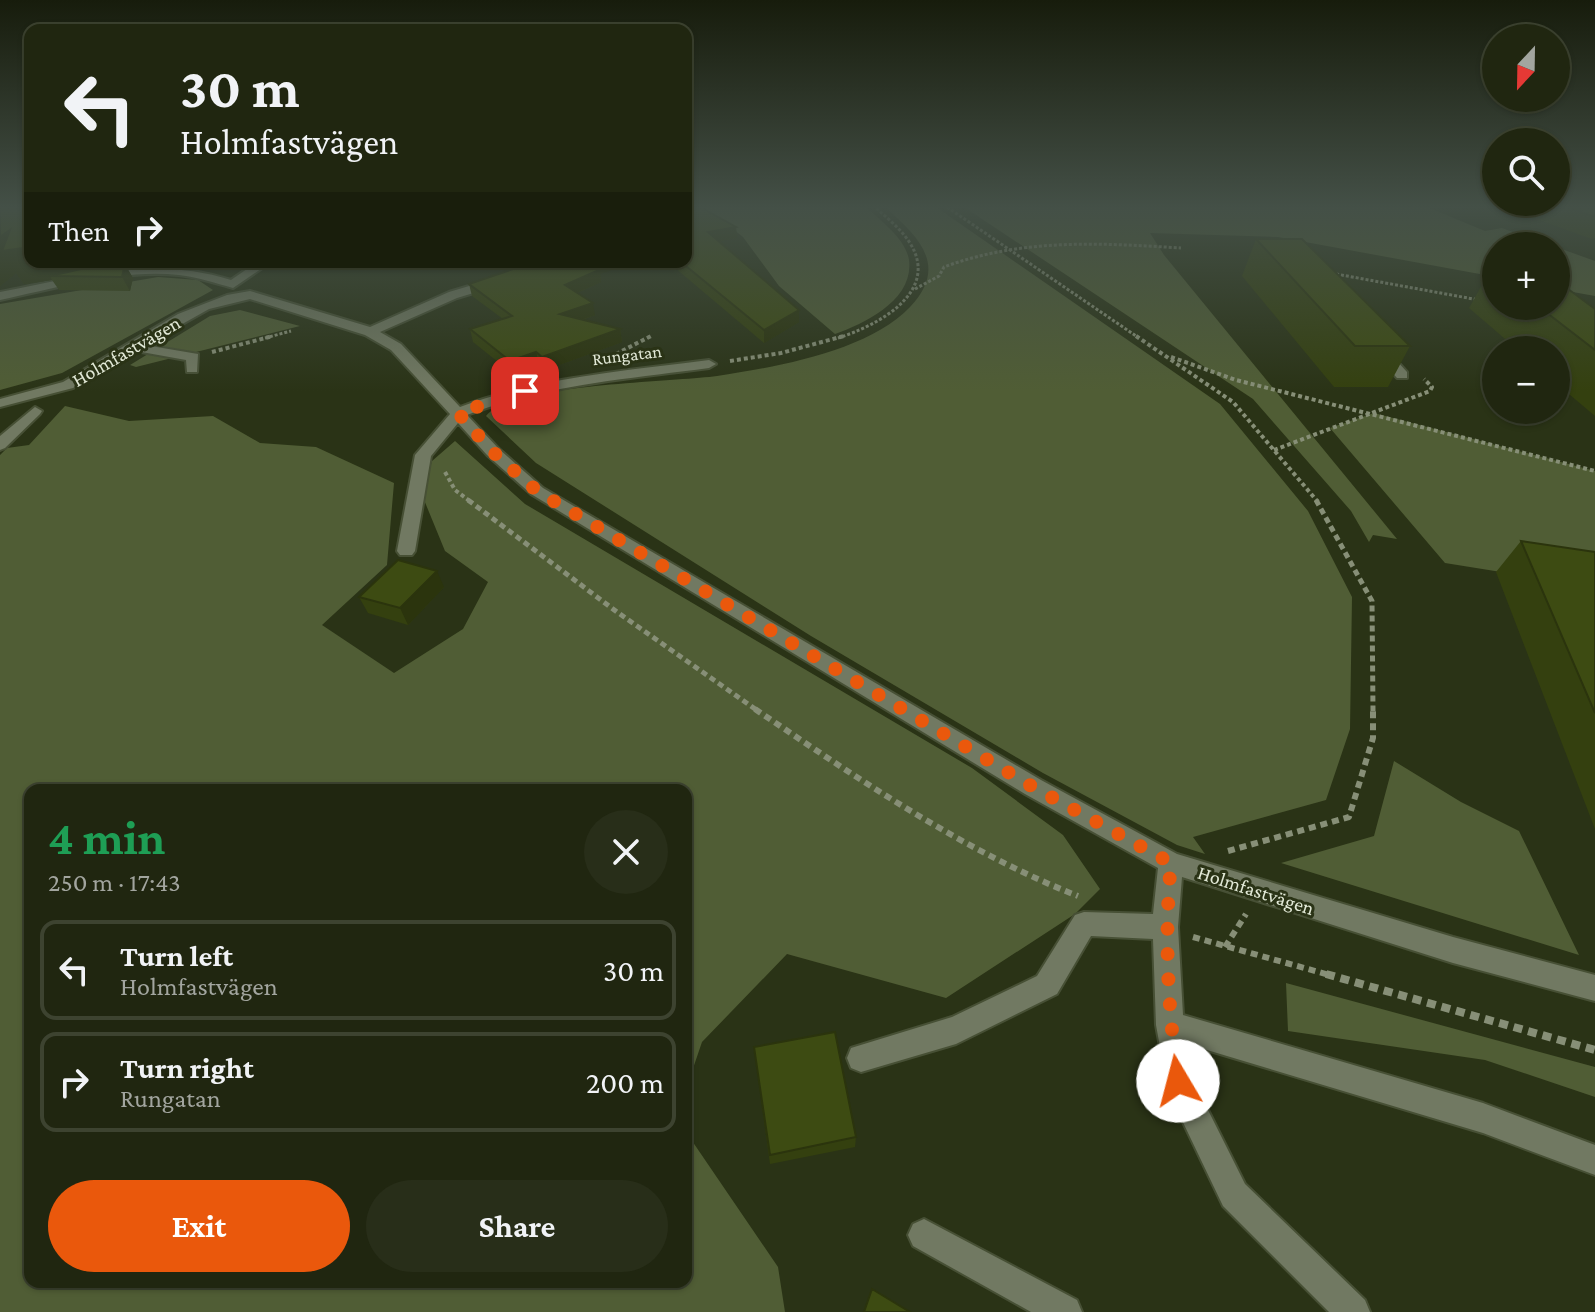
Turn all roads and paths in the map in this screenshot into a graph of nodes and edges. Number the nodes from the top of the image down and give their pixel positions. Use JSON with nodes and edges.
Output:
{"nodes":[{"id":1,"x":258,"y":268,"type":"edge"},
{"id":2,"x":917,"y":268,"type":"edge"},
{"id":3,"x":943,"y":268,"type":"edge"},
{"id":4,"x":1035,"y":268,"type":"edge"},
{"id":5,"x":1323,"y":272,"type":"edge"},
{"id":6,"x":508,"y":278,"type":"edge"},
{"id":7,"x":914,"y":289,"type":"junction"},
{"id":8,"x":233,"y":290,"type":"junction"},
{"id":9,"x":0,"y":296,"type":"edge"},
{"id":10,"x":1482,"y":300,"type":"edge"},
{"id":11,"x":301,"y":328,"type":"dead end"},
{"id":12,"x":370,"y":332,"type":"junction"},
{"id":13,"x":651,"y":336,"type":"dead end"},
{"id":14,"x":1371,"y":340,"type":"edge"},
{"id":15,"x":135,"y":347,"type":"junction"},
{"id":16,"x":1158,"y":351,"type":"junction"},
{"id":17,"x":612,"y":356,"type":"dead end"},
{"id":18,"x":192,"y":363,"type":"joint"},
{"id":19,"x":709,"y":364,"type":"joint"},
{"id":20,"x":1402,"y":375,"type":"joint"},
{"id":21,"x":0,"y":403,"type":"edge"},
{"id":22,"x":35,"y":411,"type":"dead end"},
{"id":23,"x":458,"y":413,"type":"junction"},
{"id":24,"x":1374,"y":413,"type":"junction"},
{"id":25,"x":440,"y":435,"type":"junction"},
{"id":26,"x":0,"y":445,"type":"edge"},
{"id":27,"x":1274,"y":450,"type":"junction"},
{"id":28,"x":1595,"y":471,"type":"edge"},
{"id":29,"x":406,"y":551,"type":"dead end"},
{"id":30,"x":1171,"y":863,"type":"junction"},
{"id":31,"x":1260,"y":892,"type":"junction"},
{"id":32,"x":1084,"y":898,"type":"dead end"},
{"id":33,"x":1165,"y":927,"type":"junction"},
{"id":34,"x":1225,"y":947,"type":"junction"},
{"id":35,"x":1595,"y":988,"type":"edge"},
{"id":36,"x":1170,"y":1025,"type":"junction"},
{"id":37,"x":1595,"y":1050,"type":"edge"},
{"id":38,"x":861,"y":1058,"type":"dead end"},
{"id":39,"x":1595,"y":1160,"type":"edge"},
{"id":40,"x":924,"y":1235,"type":"dead end"},
{"id":41,"x":1065,"y":1312,"type":"edge"},
{"id":42,"x":1353,"y":1312,"type":"edge"}],
"edges":[{"from":1,"to":8,"type":"street"},
{"from":2,"to":7,"type":"path"},
{"from":3,"to":7,"type":"path"},
{"from":4,"to":16,"type":"path"},
{"from":5,"to":10,"type":"path"},
{"from":6,"to":12,"type":"street"},
{"from":7,"to":19,"type":"path"},
{"from":8,"to":9,"type":"street"},
{"from":8,"to":12,"type":"street","name":"Holmfastvägen"},
{"from":8,"to":15,"type":"street","name":"Holmfastvägen"},
{"from":11,"to":18,"type":"path"},
{"from":12,"to":23,"type":"street","name":"Holmfastvägen"},
{"from":13,"to":17,"type":"path"},
{"from":14,"to":20,"type":"street"},
{"from":15,"to":18,"type":"street"},
{"from":15,"to":21,"type":"street","name":"Holmfastvägen"},
{"from":16,"to":24,"type":"path"},
{"from":16,"to":27,"type":"path"},
{"from":19,"to":23,"type":"street","name":"Rungatan"},
{"from":20,"to":24,"type":"path"},
{"from":22,"to":26,"type":"street"},
{"from":23,"to":25,"type":"street"},
{"from":23,"to":30,"type":"street","name":"Holmfastvägen"},
{"from":24,"to":27,"type":"path"},
{"from":24,"to":28,"type":"path"},
{"from":25,"to":29,"type":"street"},
{"from":25,"to":32,"type":"path"},
{"from":27,"to":31,"type":"path"},
{"from":30,"to":31,"type":"street","name":"Holmfastvägen"},
{"from":30,"to":33,"type":"street"},
{"from":31,"to":34,"type":"path"},
{"from":31,"to":35,"type":"street","name":"Holmfastvägen"},
{"from":33,"to":34,"type":"path"},
{"from":33,"to":36,"type":"street"},
{"from":33,"to":38,"type":"street"},
{"from":34,"to":37,"type":"path"},
{"from":36,"to":39,"type":"street"},
{"from":36,"to":42,"type":"street"},
{"from":40,"to":41,"type":"street"}]}
